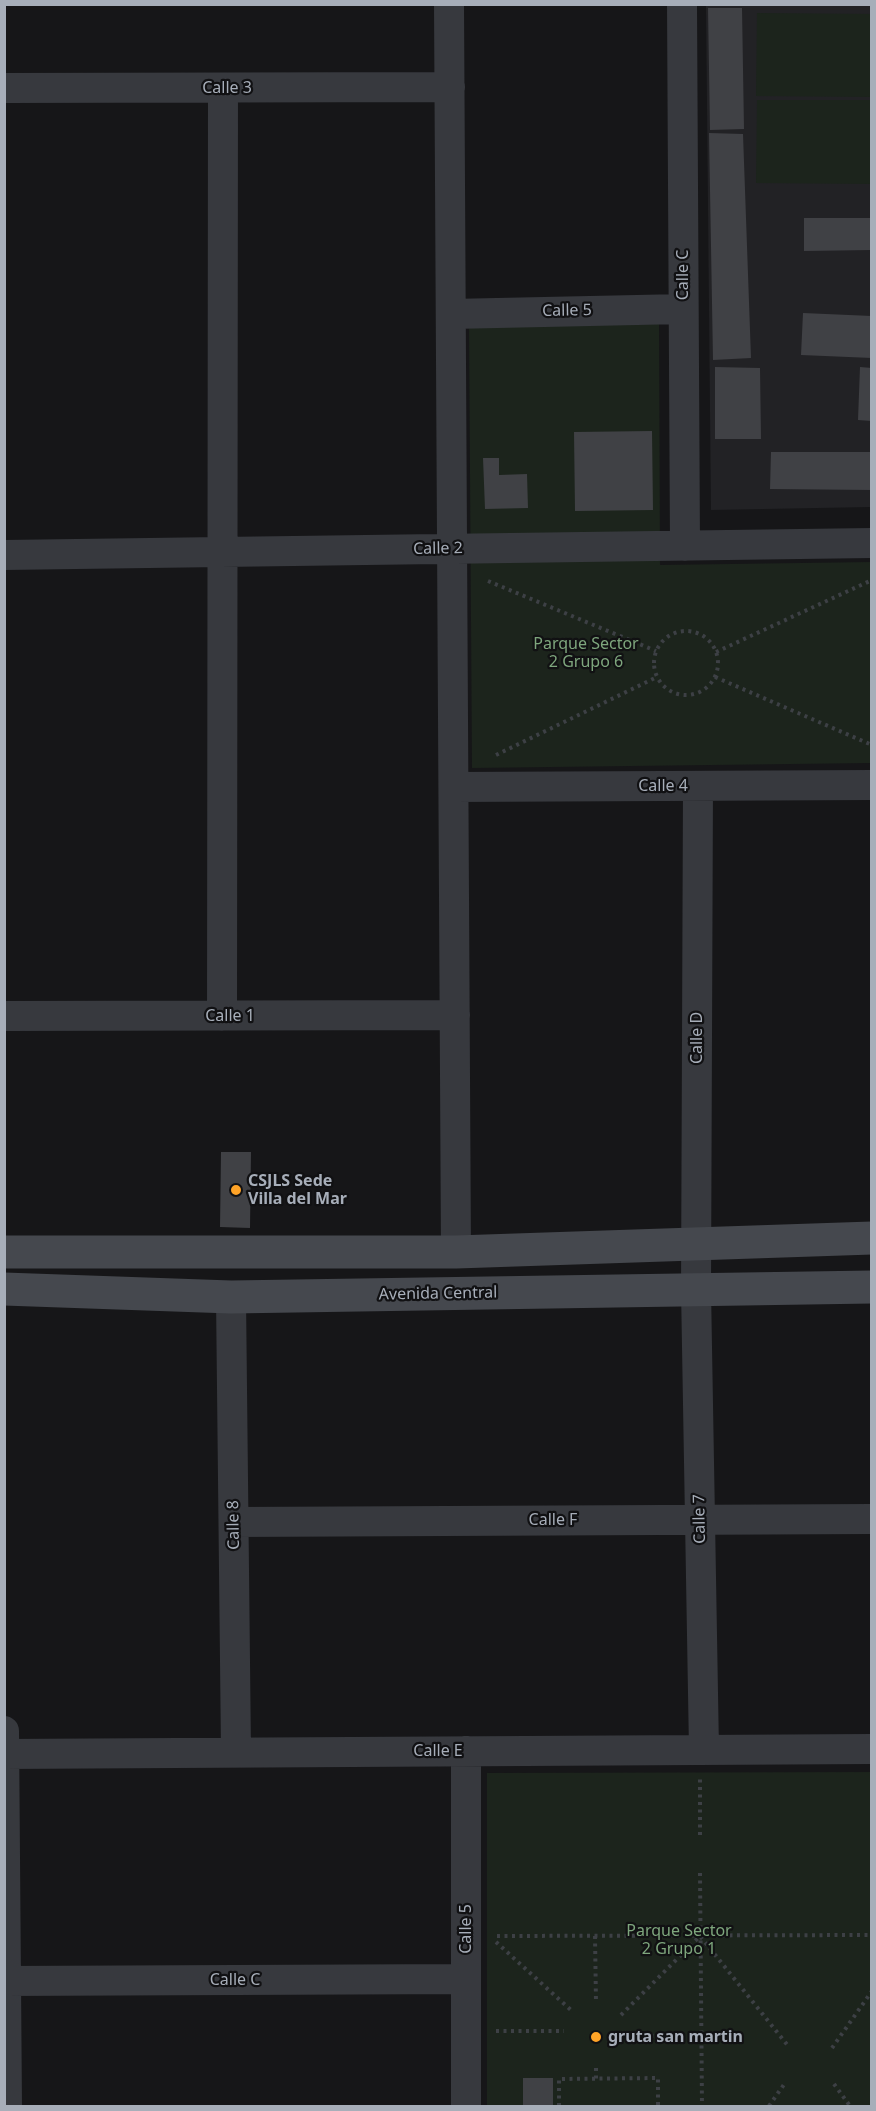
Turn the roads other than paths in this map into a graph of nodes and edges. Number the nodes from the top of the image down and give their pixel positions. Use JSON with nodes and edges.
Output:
{"nodes":[{"id":1,"x":449,"y":4,"type":"edge"},
{"id":2,"x":682,"y":4,"type":"edge"},
{"id":3,"x":450,"y":87,"type":"junction"},
{"id":4,"x":4,"y":88,"type":"edge"},
{"id":5,"x":223,"y":88,"type":"junction"},
{"id":6,"x":683,"y":309,"type":"junction"},
{"id":7,"x":451,"y":314,"type":"junction"},
{"id":8,"x":872,"y":543,"type":"edge"},
{"id":9,"x":685,"y":546,"type":"junction"},
{"id":10,"x":222,"y":552,"type":"junction"},
{"id":11,"x":4,"y":555,"type":"edge"},
{"id":12,"x":452,"y":557,"type":"junction"},
{"id":13,"x":872,"y":785,"type":"edge"},
{"id":14,"x":698,"y":786,"type":"junction"},
{"id":15,"x":454,"y":787,"type":"junction"},
{"id":16,"x":455,"y":1015,"type":"junction"},
{"id":17,"x":4,"y":1016,"type":"edge"},
{"id":18,"x":222,"y":1016,"type":"junction"},
{"id":19,"x":872,"y":1238,"type":"edge"},
{"id":20,"x":696,"y":1244,"type":"junction"},
{"id":21,"x":4,"y":1252,"type":"edge"},
{"id":22,"x":456,"y":1252,"type":"junction"},
{"id":23,"x":872,"y":1287,"type":"edge"},
{"id":24,"x":4,"y":1289,"type":"edge"},
{"id":25,"x":696,"y":1289,"type":"junction"},
{"id":26,"x":231,"y":1297,"type":"junction"},
{"id":27,"x":872,"y":1519,"type":"edge"},
{"id":28,"x":700,"y":1520,"type":"junction"},
{"id":29,"x":234,"y":1522,"type":"junction"},
{"id":30,"x":4,"y":1731,"type":"edge"},
{"id":31,"x":872,"y":1749,"type":"edge"},
{"id":32,"x":702,"y":1750,"type":"junction"},
{"id":33,"x":466,"y":1751,"type":"junction"},
{"id":34,"x":236,"y":1752,"type":"junction"},
{"id":35,"x":5,"y":1754,"type":"edge"},
{"id":36,"x":466,"y":1979,"type":"junction"},
{"id":37,"x":5,"y":1981,"type":"edge"},
{"id":38,"x":7,"y":2106,"type":"edge"},
{"id":39,"x":466,"y":2106,"type":"edge"}],
"edges":[{"from":1,"to":3,"type":"street"},
{"from":2,"to":6,"type":"street","name":"Calle C"},
{"from":3,"to":5,"type":"street","name":"Calle 3"},
{"from":3,"to":7,"type":"street"},
{"from":4,"to":5,"type":"street","name":"Calle 3"},
{"from":5,"to":10,"type":"street"},
{"from":6,"to":7,"type":"street","name":"Calle 5"},
{"from":6,"to":9,"type":"street","name":"Calle C"},
{"from":7,"to":12,"type":"street"},
{"from":8,"to":9,"type":"street","name":"Calle 2"},
{"from":9,"to":12,"type":"street","name":"Calle 2"},
{"from":10,"to":11,"type":"street","name":"Calle 2"},
{"from":10,"to":12,"type":"street","name":"Calle 2"},
{"from":10,"to":18,"type":"street"},
{"from":12,"to":15,"type":"street"},
{"from":13,"to":14,"type":"street","name":"Calle 4"},
{"from":14,"to":15,"type":"street","name":"Calle 4"},
{"from":14,"to":20,"type":"street","name":"Calle D"},
{"from":15,"to":16,"type":"street"},
{"from":16,"to":18,"type":"street","name":"Calle 1"},
{"from":16,"to":22,"type":"street"},
{"from":17,"to":18,"type":"street","name":"Calle 1"},
{"from":19,"to":20,"type":"street"},
{"from":20,"to":22,"type":"street"},
{"from":20,"to":25,"type":"street","name":"Calle D"},
{"from":21,"to":22,"type":"street"},
{"from":23,"to":25,"type":"street","name":"Avenida Central"},
{"from":24,"to":26,"type":"street","name":"Avenida Central"},
{"from":25,"to":26,"type":"street","name":"Avenida Central"},
{"from":25,"to":28,"type":"street","name":"Calle 7"},
{"from":26,"to":29,"type":"street","name":"Calle 8"},
{"from":27,"to":28,"type":"street","name":"Calle F"},
{"from":28,"to":29,"type":"street","name":"Calle F"},
{"from":28,"to":32,"type":"street","name":"Calle 7"},
{"from":29,"to":34,"type":"street","name":"Calle 8"},
{"from":30,"to":35,"type":"street"},
{"from":31,"to":32,"type":"street","name":"Calle E"},
{"from":32,"to":33,"type":"street","name":"Calle E"},
{"from":33,"to":34,"type":"street","name":"Calle E"},
{"from":33,"to":36,"type":"street","name":"Calle 5"},
{"from":34,"to":35,"type":"street","name":"Calle E"},
{"from":35,"to":37,"type":"street"},
{"from":36,"to":37,"type":"street","name":"Calle C"},
{"from":36,"to":39,"type":"street","name":"Calle 5"},
{"from":37,"to":38,"type":"street"}]}
